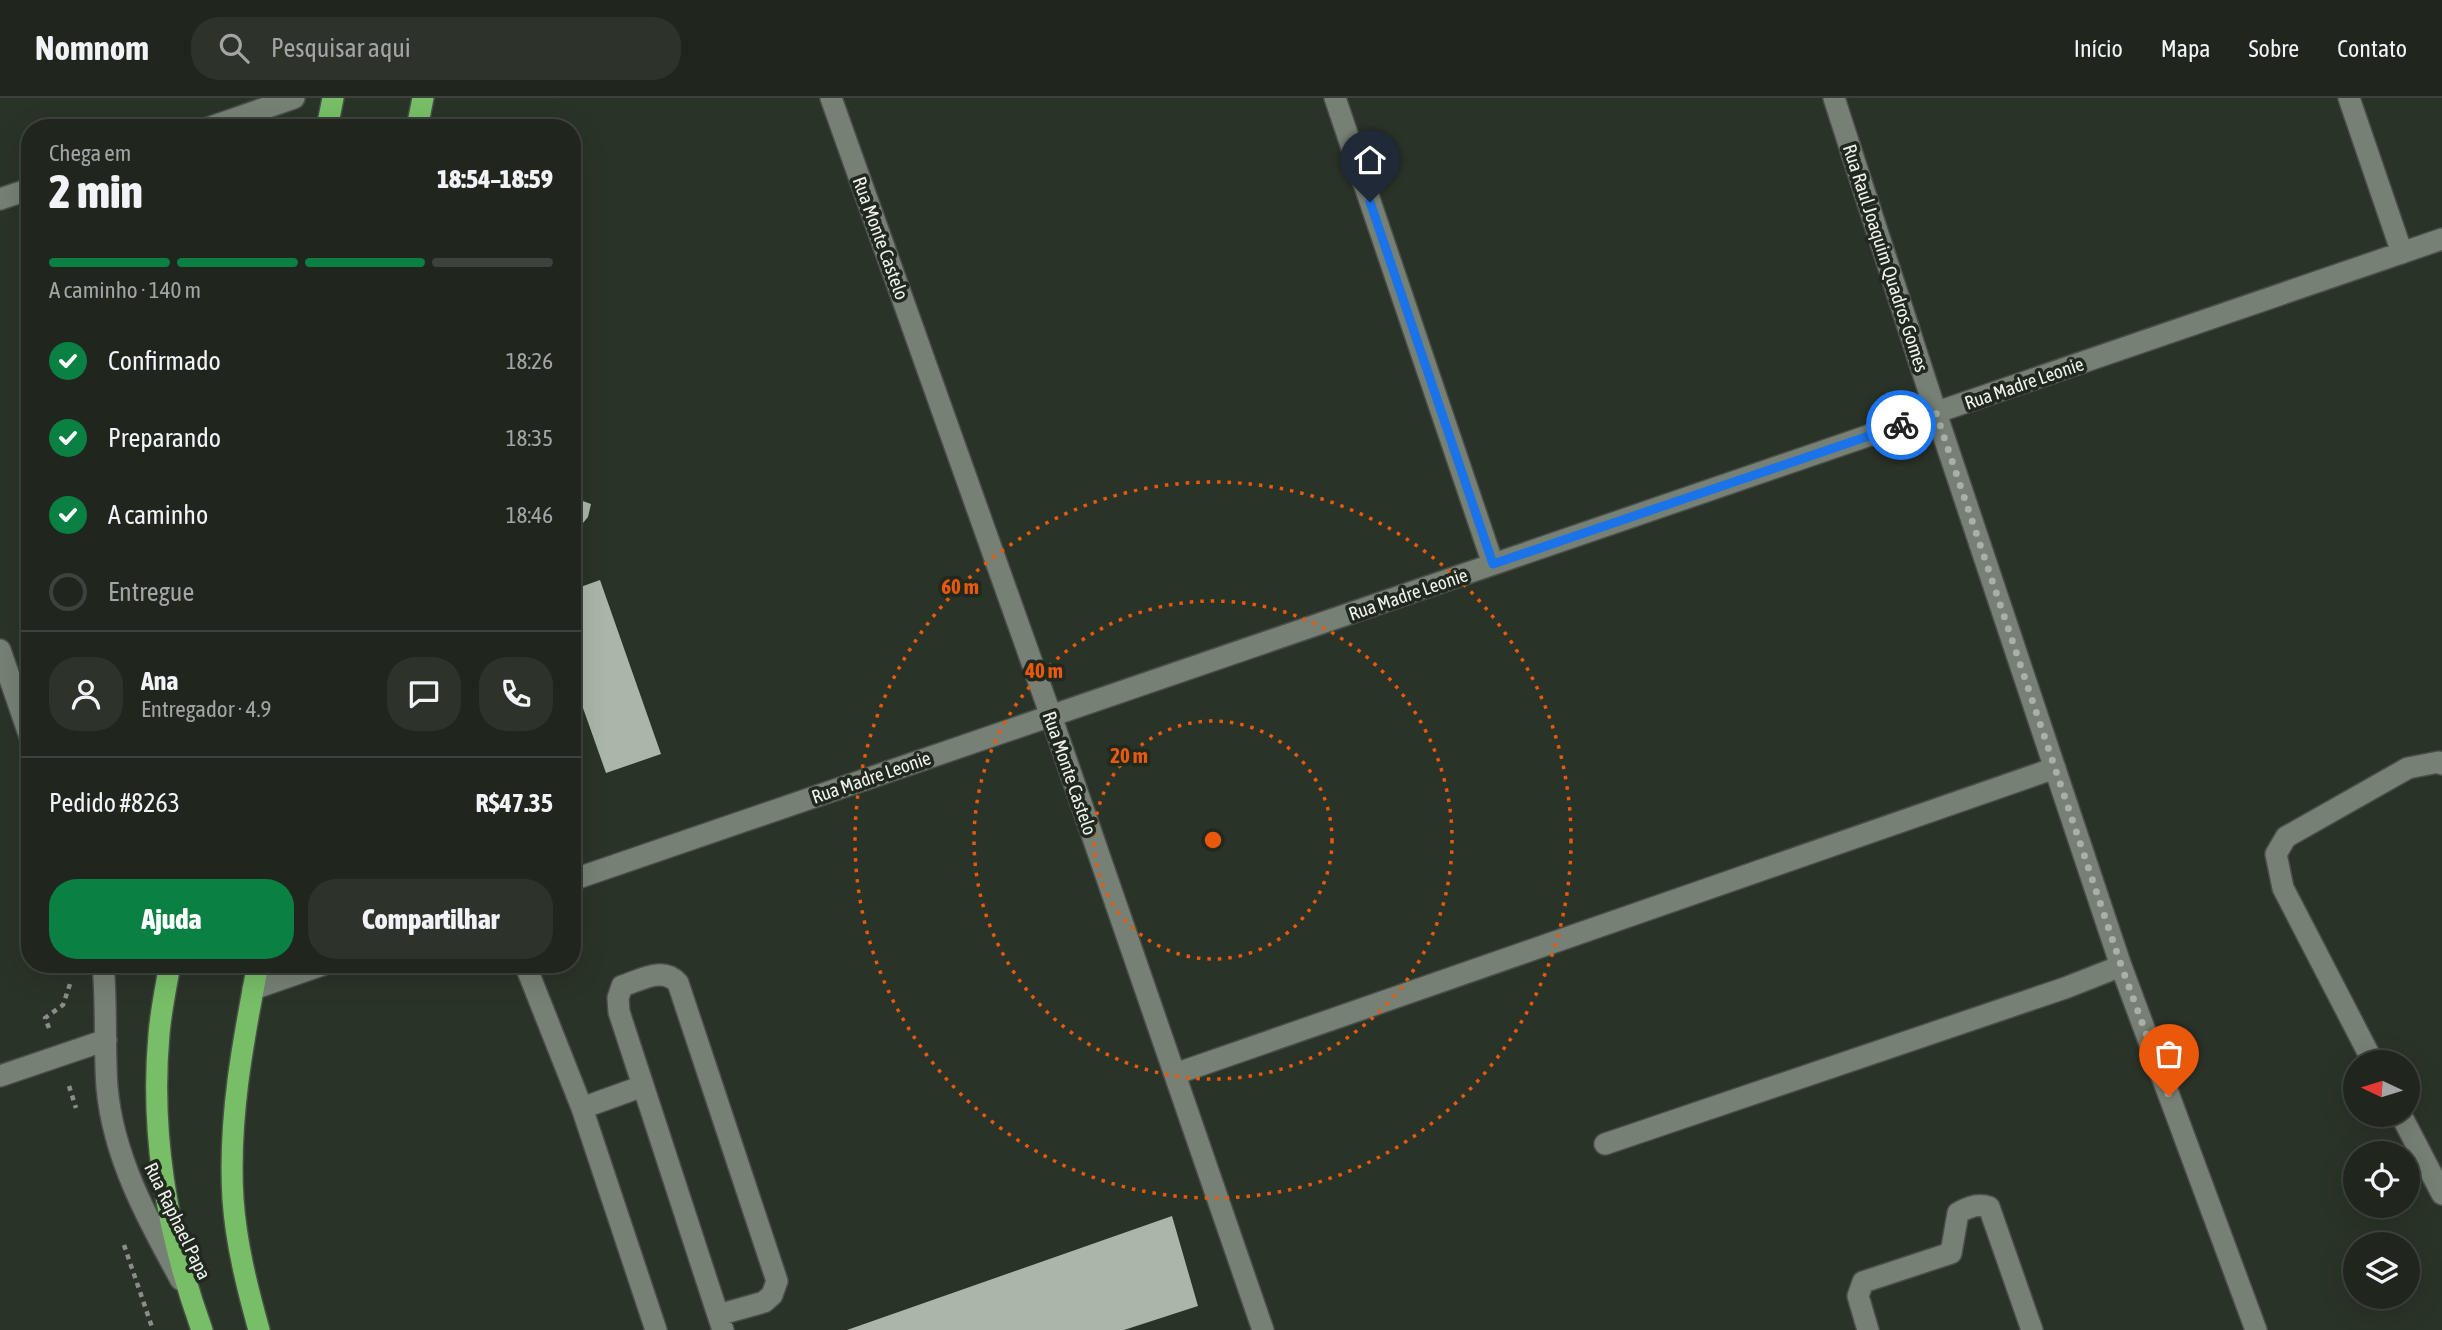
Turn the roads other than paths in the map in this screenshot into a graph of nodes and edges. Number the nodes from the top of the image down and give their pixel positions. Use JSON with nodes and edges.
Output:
{"nodes":[{"id":1,"x":294,"y":98,"type":"edge"},
{"id":2,"x":333,"y":98,"type":"edge"},
{"id":3,"x":423,"y":98,"type":"edge"},
{"id":4,"x":831,"y":98,"type":"edge"},
{"id":5,"x":1335,"y":98,"type":"edge"},
{"id":6,"x":1834,"y":98,"type":"edge"},
{"id":7,"x":2349,"y":98,"type":"edge"},
{"id":8,"x":234,"y":119,"type":"edge"},
{"id":9,"x":329,"y":119,"type":"edge"},
{"id":10,"x":419,"y":119,"type":"edge"},
{"id":11,"x":21,"y":192,"type":"edge"},
{"id":12,"x":0,"y":199,"type":"edge"},
{"id":13,"x":2442,"y":239,"type":"edge"},
{"id":14,"x":2402,"y":253,"type":"junction"},
{"id":15,"x":1936,"y":413,"type":"junction"},
{"id":16,"x":1493,"y":564,"type":"junction"},
{"id":17,"x":0,"y":650,"type":"edge"},
{"id":18,"x":21,"y":711,"type":"edge"},
{"id":19,"x":1051,"y":716,"type":"junction"},
{"id":20,"x":2442,"y":764,"type":"edge"},
{"id":21,"x":2055,"y":768,"type":"junction"},
{"id":22,"x":581,"y":877,"type":"edge"},
{"id":23,"x":2121,"y":965,"type":"junction"},
{"id":24,"x":103,"y":973,"type":"edge"},
{"id":25,"x":169,"y":973,"type":"edge"},
{"id":26,"x":256,"y":973,"type":"edge"},
{"id":27,"x":299,"y":973,"type":"edge"},
{"id":28,"x":529,"y":973,"type":"edge"},
{"id":29,"x":253,"y":989,"type":"junction"},
{"id":30,"x":106,"y":1040,"type":"junction"},
{"id":31,"x":2368,"y":1050,"type":"edge"},
{"id":32,"x":1175,"y":1074,"type":"junction"},
{"id":33,"x":0,"y":1076,"type":"edge"},
{"id":34,"x":643,"y":1086,"type":"junction"},
{"id":35,"x":582,"y":1108,"type":"junction"},
{"id":36,"x":2407,"y":1127,"type":"edge"},
{"id":37,"x":1605,"y":1144,"type":"dead end"},
{"id":38,"x":2442,"y":1194,"type":"edge"},
{"id":39,"x":189,"y":1294,"type":"junction"},
{"id":40,"x":720,"y":1323,"type":"edge"},
{"id":41,"x":202,"y":1330,"type":"edge"},
{"id":42,"x":260,"y":1330,"type":"edge"},
{"id":43,"x":656,"y":1330,"type":"edge"},
{"id":44,"x":1263,"y":1330,"type":"edge"},
{"id":45,"x":1868,"y":1330,"type":"edge"},
{"id":46,"x":2032,"y":1330,"type":"edge"},
{"id":47,"x":2256,"y":1330,"type":"edge"}],
"edges":[{"from":1,"to":8,"type":"street"},
{"from":2,"to":9,"type":"highway"},
{"from":3,"to":10,"type":"highway"},
{"from":4,"to":19,"type":"street","name":"Rua Monte Castelo"},
{"from":5,"to":16,"type":"street"},
{"from":6,"to":15,"type":"street","name":"Rua Raul Joaquim Quadros Gomes"},
{"from":7,"to":14,"type":"street"},
{"from":11,"to":12,"type":"street"},
{"from":13,"to":14,"type":"street","name":"Rua Madre Leonie"},
{"from":14,"to":15,"type":"street","name":"Rua Madre Leonie"},
{"from":15,"to":16,"type":"street","name":"Rua Madre Leonie"},
{"from":15,"to":21,"type":"street","name":"Rua Raul Joaquim Quadros Gomes"},
{"from":16,"to":19,"type":"street","name":"Rua Madre Leonie"},
{"from":17,"to":18,"type":"street"},
{"from":19,"to":22,"type":"street","name":"Rua Madre Leonie"},
{"from":19,"to":32,"type":"street","name":"Rua Monte Castelo"},
{"from":20,"to":31,"type":"street"},
{"from":21,"to":23,"type":"street","name":"Rua Raul Joaquim Quadros Gomes"},
{"from":21,"to":32,"type":"street"},
{"from":23,"to":37,"type":"street"},
{"from":23,"to":47,"type":"street","name":"Rua Raul Joaquim Quadros Gomes"},
{"from":24,"to":30,"type":"street","name":"Rua Raphael Papa"},
{"from":25,"to":39,"type":"highway"},
{"from":26,"to":29,"type":"highway","name":"Rua Raphael Papa"},
{"from":27,"to":29,"type":"street"},
{"from":28,"to":35,"type":"street"},
{"from":29,"to":42,"type":"highway","name":"Rua Raphael Papa"},
{"from":30,"to":33,"type":"street"},
{"from":30,"to":39,"type":"street","name":"Rua Raphael Papa"},
{"from":32,"to":44,"type":"street","name":"Rua Monte Castelo"},
{"from":34,"to":35,"type":"street"},
{"from":34,"to":40,"type":"street"},
{"from":34,"to":40,"type":"street"},
{"from":35,"to":43,"type":"street"},
{"from":36,"to":38,"type":"street"},
{"from":39,"to":41,"type":"highway","name":"Rua Raphael Papa"},
{"from":45,"to":46,"type":"street"}]}
